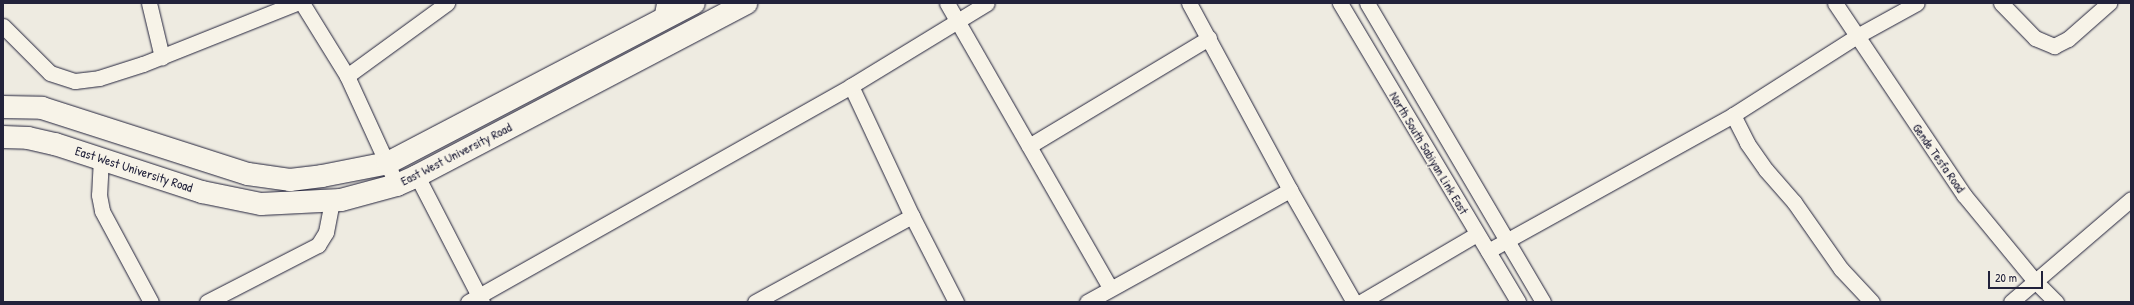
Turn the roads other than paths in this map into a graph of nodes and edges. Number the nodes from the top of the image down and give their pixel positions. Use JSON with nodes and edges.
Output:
{"nodes":[{"id":1,"x":148,"y":3,"type":"edge"},
{"id":2,"x":296,"y":3,"type":"edge"},
{"id":3,"x":302,"y":3,"type":"edge"},
{"id":4,"x":447,"y":3,"type":"edge"},
{"id":5,"x":694,"y":3,"type":"edge"},
{"id":6,"x":746,"y":3,"type":"edge"},
{"id":7,"x":947,"y":3,"type":"edge"},
{"id":8,"x":987,"y":3,"type":"edge"},
{"id":9,"x":1189,"y":3,"type":"edge"},
{"id":10,"x":1340,"y":3,"type":"edge"},
{"id":11,"x":1366,"y":3,"type":"edge"},
{"id":12,"x":1835,"y":3,"type":"edge"},
{"id":13,"x":1917,"y":3,"type":"edge"},
{"id":14,"x":2000,"y":3,"type":"edge"},
{"id":15,"x":2108,"y":3,"type":"edge"},
{"id":16,"x":662,"y":12,"type":"edge"},
{"id":17,"x":957,"y":20,"type":"junction"},
{"id":18,"x":3,"y":26,"type":"edge"},
{"id":19,"x":1857,"y":36,"type":"junction"},
{"id":20,"x":1209,"y":38,"type":"junction"},
{"id":21,"x":162,"y":57,"type":"junction"},
{"id":22,"x":347,"y":76,"type":"junction"},
{"id":23,"x":851,"y":86,"type":"junction"},
{"id":24,"x":3,"y":107,"type":"edge"},
{"id":25,"x":1732,"y":115,"type":"junction"},
{"id":26,"x":3,"y":137,"type":"edge"},
{"id":27,"x":1029,"y":146,"type":"junction"},
{"id":28,"x":101,"y":158,"type":"junction"},
{"id":29,"x":388,"y":163,"type":"junction"},
{"id":30,"x":417,"y":176,"type":"junction"},
{"id":31,"x":397,"y":185,"type":"junction"},
{"id":32,"x":1290,"y":190,"type":"junction"},
{"id":33,"x":2131,"y":199,"type":"edge"},
{"id":34,"x":332,"y":200,"type":"junction"},
{"id":35,"x":912,"y":216,"type":"junction"},
{"id":36,"x":1477,"y":234,"type":"junction"},
{"id":37,"x":1506,"y":242,"type":"junction"},
{"id":38,"x":1488,"y":251,"type":"junction"},
{"id":39,"x":2035,"y":281,"type":"junction"},
{"id":40,"x":1110,"y":288,"type":"junction"},
{"id":41,"x":476,"y":300,"type":"edge"},
{"id":42,"x":151,"y":302,"type":"edge"},
{"id":43,"x":207,"y":302,"type":"edge"},
{"id":44,"x":755,"y":302,"type":"edge"},
{"id":45,"x":956,"y":302,"type":"edge"},
{"id":46,"x":1088,"y":302,"type":"edge"},
{"id":47,"x":1354,"y":302,"type":"edge"},
{"id":48,"x":1362,"y":302,"type":"edge"},
{"id":49,"x":1518,"y":302,"type":"edge"},
{"id":50,"x":1543,"y":302,"type":"edge"},
{"id":51,"x":1872,"y":302,"type":"edge"},
{"id":52,"x":2012,"y":302,"type":"edge"},
{"id":53,"x":2056,"y":302,"type":"edge"}],
"edges":[{"from":1,"to":21,"type":"street"},
{"from":2,"to":21,"type":"street"},
{"from":3,"to":22,"type":"street"},
{"from":4,"to":22,"type":"street"},
{"from":5,"to":16,"type":"main road","name":"East West University Road"},
{"from":6,"to":30,"type":"main road","name":"East West University Road"},
{"from":7,"to":17,"type":"street"},
{"from":8,"to":17,"type":"street"},
{"from":9,"to":20,"type":"street"},
{"from":10,"to":36,"type":"street","name":"North South Sabiyan Link East"},
{"from":11,"to":37,"type":"street","name":"North South Sabiyan Link East"},
{"from":12,"to":19,"type":"street","name":"Gende Tesfa Road"},
{"from":13,"to":19,"type":"street"},
{"from":14,"to":15,"type":"street"},
{"from":16,"to":29,"type":"main road","name":"East West University Road"},
{"from":17,"to":23,"type":"street"},
{"from":17,"to":27,"type":"street"},
{"from":18,"to":21,"type":"street"},
{"from":19,"to":25,"type":"street"},
{"from":19,"to":39,"type":"street","name":"Gende Tesfa Road"},
{"from":20,"to":27,"type":"street"},
{"from":20,"to":32,"type":"street"},
{"from":22,"to":29,"type":"street"},
{"from":23,"to":35,"type":"street"},
{"from":23,"to":41,"type":"street"},
{"from":24,"to":29,"type":"main road","name":"East West University Road"},
{"from":25,"to":37,"type":"street"},
{"from":25,"to":51,"type":"street"},
{"from":26,"to":28,"type":"main road","name":"East West University Road"},
{"from":27,"to":40,"type":"street"},
{"from":28,"to":34,"type":"main road","name":"East West University Road"},
{"from":28,"to":42,"type":"street"},
{"from":29,"to":31,"type":"street"},
{"from":30,"to":31,"type":"main road","name":"East West University Road"},
{"from":30,"to":41,"type":"street"},
{"from":31,"to":34,"type":"main road","name":"East West University Road"},
{"from":32,"to":40,"type":"street"},
{"from":32,"to":47,"type":"street"},
{"from":33,"to":39,"type":"street"},
{"from":34,"to":43,"type":"street"},
{"from":35,"to":44,"type":"street"},
{"from":35,"to":45,"type":"street"},
{"from":36,"to":38,"type":"street","name":"North South Sabiyan Link East"},
{"from":36,"to":48,"type":"street"},
{"from":37,"to":38,"type":"street"},
{"from":37,"to":50,"type":"street","name":"North South Sabiyan Link East"},
{"from":38,"to":49,"type":"street","name":"North South Sabiyan Link East"},
{"from":39,"to":52,"type":"street"},
{"from":39,"to":53,"type":"street","name":"Gende Tesfa Road"},
{"from":40,"to":46,"type":"street"}]}
